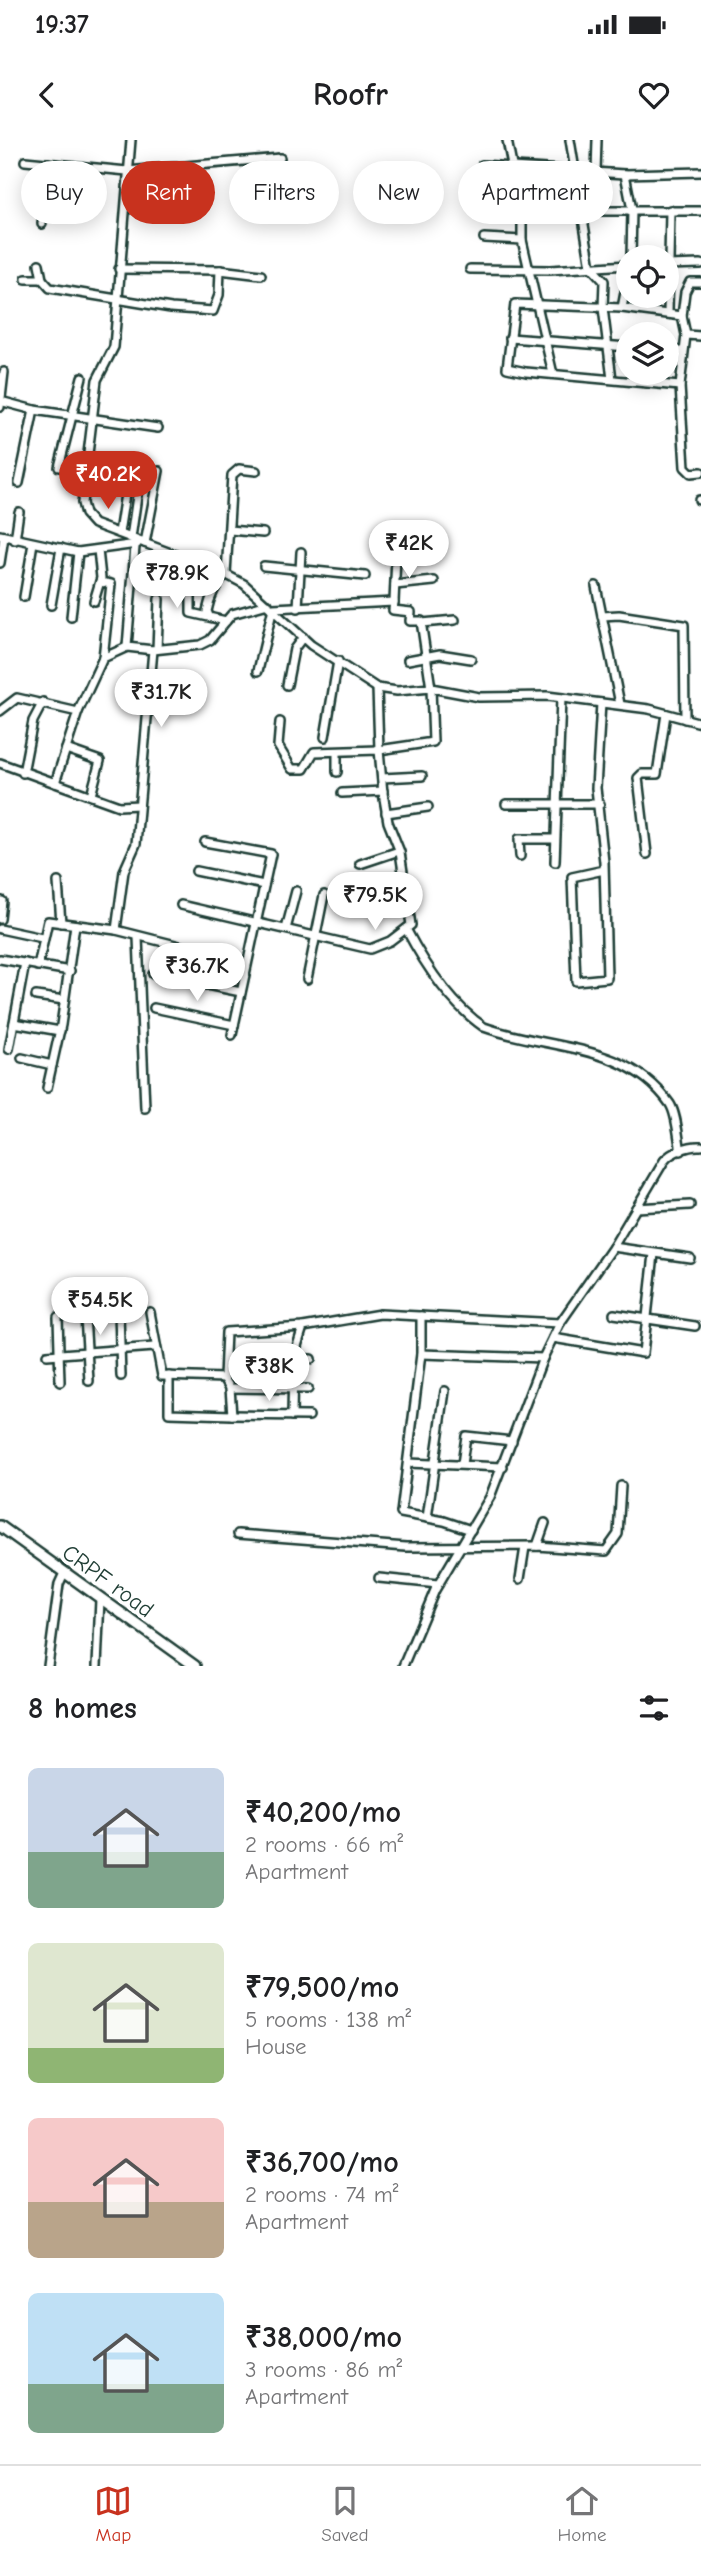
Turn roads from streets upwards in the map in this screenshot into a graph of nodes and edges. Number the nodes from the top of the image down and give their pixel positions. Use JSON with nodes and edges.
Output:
{"nodes":[{"id":1,"x":131,"y":140,"type":"edge"},
{"id":2,"x":507,"y":140,"type":"edge"},
{"id":3,"x":570,"y":140,"type":"edge"},
{"id":4,"x":597,"y":140,"type":"edge"},
{"id":5,"x":279,"y":158,"type":"dead end"},
{"id":6,"x":128,"y":161,"type":"edge"},
{"id":7,"x":512,"y":161,"type":"edge"},
{"id":8,"x":574,"y":161,"type":"edge"},
{"id":9,"x":596,"y":161,"type":"edge"},
{"id":10,"x":215,"y":163,"type":"edge"},
{"id":11,"x":701,"y":172,"type":"edge"},
{"id":12,"x":613,"y":173,"type":"edge"},
{"id":13,"x":625,"y":174,"type":"junction"},
{"id":14,"x":613,"y":210,"type":"edge"},
{"id":15,"x":632,"y":210,"type":"junction"},
{"id":16,"x":670,"y":210,"type":"junction"},
{"id":17,"x":701,"y":211,"type":"edge"},
{"id":18,"x":123,"y":224,"type":"edge"},
{"id":19,"x":521,"y":224,"type":"edge"},
{"id":20,"x":585,"y":224,"type":"edge"},
{"id":21,"x":484,"y":238,"type":"dead end"},
{"id":22,"x":523,"y":240,"type":"junction"},
{"id":23,"x":631,"y":245,"type":"edge"},
{"id":24,"x":669,"y":245,"type":"edge"},
{"id":25,"x":38,"y":264,"type":"dead end"},
{"id":26,"x":701,"y":264,"type":"edge"},
{"id":27,"x":679,"y":265,"type":"edge"},
{"id":28,"x":616,"y":266,"type":"edge"},
{"id":29,"x":591,"y":267,"type":"junction"},
{"id":30,"x":119,"y":269,"type":"junction"},
{"id":31,"x":470,"y":269,"type":"dead end"},
{"id":32,"x":220,"y":270,"type":"junction"},
{"id":33,"x":531,"y":270,"type":"junction"},
{"id":34,"x":261,"y":275,"type":"dead end"},
{"id":35,"x":26,"y":278,"type":"dead end"},
{"id":36,"x":41,"y":279,"type":"junction"},
{"id":37,"x":701,"y":282,"type":"edge"},
{"id":38,"x":117,"y":297,"type":"junction"},
{"id":39,"x":539,"y":304,"type":"junction"},
{"id":40,"x":603,"y":308,"type":"junction"},
{"id":41,"x":616,"y":308,"type":"edge"},
{"id":42,"x":622,"y":308,"type":"edge"},
{"id":43,"x":668,"y":308,"type":"edge"},
{"id":44,"x":668,"y":313,"type":"junction"},
{"id":45,"x":682,"y":316,"type":"junction"},
{"id":46,"x":686,"y":335,"type":"junction"},
{"id":47,"x":701,"y":336,"type":"edge"},
{"id":48,"x":510,"y":338,"type":"junction"},
{"id":49,"x":547,"y":340,"type":"junction"},
{"id":50,"x":607,"y":345,"type":"junction"},
{"id":51,"x":616,"y":346,"type":"edge"},
{"id":52,"x":682,"y":351,"type":"joint"},
{"id":53,"x":4,"y":372,"type":"dead end"},
{"id":54,"x":553,"y":374,"type":"junction"},
{"id":55,"x":82,"y":377,"type":"dead end"},
{"id":56,"x":612,"y":380,"type":"junction"},
{"id":57,"x":680,"y":386,"type":"junction"},
{"id":58,"x":0,"y":403,"type":"edge"},
{"id":59,"x":34,"y":410,"type":"junction"},
{"id":60,"x":72,"y":415,"type":"junction"},
{"id":61,"x":91,"y":418,"type":"junction"},
{"id":62,"x":158,"y":428,"type":"dead end"},
{"id":63,"x":59,"y":467,"type":"dead end"},
{"id":64,"x":159,"y":471,"type":"dead end"},
{"id":65,"x":256,"y":471,"type":"dead end"},
{"id":66,"x":701,"y":472,"type":"edge"},
{"id":67,"x":139,"y":482,"type":"dead end"},
{"id":68,"x":19,"y":483,"type":"dead end"},
{"id":69,"x":125,"y":494,"type":"dead end"},
{"id":70,"x":19,"y":512,"type":"dead end"},
{"id":71,"x":230,"y":530,"type":"junction"},
{"id":72,"x":119,"y":533,"type":"junction"},
{"id":73,"x":263,"y":533,"type":"dead end"},
{"id":74,"x":2,"y":536,"type":"edge"},
{"id":75,"x":131,"y":538,"type":"junction"},
{"id":76,"x":15,"y":540,"type":"junction"},
{"id":77,"x":33,"y":543,"type":"junction"},
{"id":78,"x":140,"y":544,"type":"junction"},
{"id":79,"x":61,"y":548,"type":"junction"},
{"id":80,"x":98,"y":550,"type":"junction"},
{"id":81,"x":78,"y":552,"type":"junction"},
{"id":82,"x":301,"y":552,"type":"dead end"},
{"id":83,"x":396,"y":557,"type":"dead end"},
{"id":84,"x":191,"y":559,"type":"junction"},
{"id":85,"x":0,"y":563,"type":"edge"},
{"id":86,"x":264,"y":566,"type":"dead end"},
{"id":87,"x":301,"y":569,"type":"junction"},
{"id":88,"x":135,"y":572,"type":"junction"},
{"id":89,"x":226,"y":574,"type":"junction"},
{"id":90,"x":365,"y":576,"type":"dead end"},
{"id":91,"x":434,"y":581,"type":"dead end"},
{"id":92,"x":100,"y":582,"type":"junction"},
{"id":93,"x":395,"y":585,"type":"junction"},
{"id":94,"x":596,"y":586,"type":"dead end"},
{"id":95,"x":168,"y":588,"type":"dead end"},
{"id":96,"x":24,"y":597,"type":"dead end"},
{"id":97,"x":159,"y":599,"type":"dead end"},
{"id":98,"x":94,"y":601,"type":"dead end"},
{"id":99,"x":394,"y":602,"type":"junction"},
{"id":100,"x":51,"y":605,"type":"dead end"},
{"id":101,"x":270,"y":606,"type":"junction"},
{"id":102,"x":298,"y":608,"type":"junction"},
{"id":103,"x":209,"y":616,"type":"junction"},
{"id":104,"x":602,"y":616,"type":"junction"},
{"id":105,"x":71,"y":617,"type":"dead end"},
{"id":106,"x":455,"y":620,"type":"dead end"},
{"id":107,"x":226,"y":621,"type":"junction"},
{"id":108,"x":422,"y":624,"type":"junction"},
{"id":109,"x":303,"y":637,"type":"junction"},
{"id":110,"x":127,"y":647,"type":"junction"},
{"id":111,"x":155,"y":650,"type":"junction"},
{"id":112,"x":103,"y":658,"type":"junction"},
{"id":113,"x":427,"y":659,"type":"junction"},
{"id":114,"x":471,"y":659,"type":"dead end"},
{"id":115,"x":408,"y":660,"type":"dead end"},
{"id":116,"x":338,"y":661,"type":"junction"},
{"id":117,"x":258,"y":671,"type":"dead end"},
{"id":118,"x":287,"y":685,"type":"dead end"},
{"id":119,"x":377,"y":688,"type":"junction"},
{"id":120,"x":432,"y":688,"type":"junction"},
{"id":121,"x":561,"y":698,"type":"junction"},
{"id":122,"x":43,"y":702,"type":"junction"},
{"id":123,"x":601,"y":703,"type":"junction"},
{"id":124,"x":620,"y":704,"type":"junction"},
{"id":125,"x":0,"y":711,"type":"edge"},
{"id":126,"x":78,"y":712,"type":"junction"},
{"id":127,"x":666,"y":714,"type":"junction"},
{"id":128,"x":685,"y":719,"type":"junction"},
{"id":129,"x":280,"y":722,"type":"dead end"},
{"id":130,"x":701,"y":723,"type":"edge"},
{"id":131,"x":325,"y":737,"type":"dead end"},
{"id":132,"x":66,"y":749,"type":"junction"},
{"id":133,"x":379,"y":750,"type":"junction"},
{"id":134,"x":337,"y":752,"type":"junction"},
{"id":135,"x":0,"y":763,"type":"edge"},
{"id":136,"x":337,"y":772,"type":"dead end"},
{"id":137,"x":23,"y":773,"type":"junction"},
{"id":138,"x":422,"y":776,"type":"dead end"},
{"id":139,"x":382,"y":778,"type":"junction"},
{"id":140,"x":55,"y":783,"type":"junction"},
{"id":141,"x":383,"y":791,"type":"junction"},
{"id":142,"x":342,"y":793,"type":"dead end"},
{"id":143,"x":91,"y":795,"type":"junction"},
{"id":144,"x":506,"y":804,"type":"dead end"},
{"id":145,"x":600,"y":804,"type":"junction"},
{"id":146,"x":139,"y":805,"type":"junction"},
{"id":147,"x":556,"y":805,"type":"junction"},
{"id":148,"x":428,"y":807,"type":"dead end"},
{"id":149,"x":386,"y":813,"type":"junction"},
{"id":150,"x":554,"y":839,"type":"junction"},
{"id":151,"x":205,"y":842,"type":"dead end"},
{"id":152,"x":400,"y":851,"type":"junction"},
{"id":153,"x":648,"y":854,"type":"dead end"},
{"id":154,"x":520,"y":856,"type":"dead end"},
{"id":155,"x":555,"y":862,"type":"dead end"},
{"id":156,"x":360,"y":864,"type":"dead end"},
{"id":157,"x":604,"y":870,"type":"junction"},
{"id":158,"x":196,"y":871,"type":"dead end"},
{"id":159,"x":58,"y":882,"type":"dead end"},
{"id":160,"x":264,"y":885,"type":"junction"},
{"id":161,"x":296,"y":891,"type":"dead end"},
{"id":162,"x":324,"y":895,"type":"dead end"},
{"id":163,"x":2,"y":901,"type":"dead end"},
{"id":164,"x":181,"y":905,"type":"dead end"},
{"id":165,"x":0,"y":919,"type":"edge"},
{"id":166,"x":256,"y":922,"type":"junction"},
{"id":167,"x":61,"y":923,"type":"junction"},
{"id":168,"x":75,"y":925,"type":"junction"},
{"id":169,"x":0,"y":929,"type":"edge"},
{"id":170,"x":286,"y":929,"type":"junction"},
{"id":171,"x":406,"y":929,"type":"junction"},
{"id":172,"x":116,"y":930,"type":"junction"},
{"id":173,"x":316,"y":936,"type":"junction"},
{"id":174,"x":138,"y":937,"type":"junction"},
{"id":175,"x":42,"y":938,"type":"junction"},
{"id":176,"x":0,"y":959,"type":"edge"},
{"id":177,"x":25,"y":963,"type":"junction"},
{"id":178,"x":247,"y":963,"type":"junction"},
{"id":179,"x":38,"y":966,"type":"junction"},
{"id":180,"x":70,"y":971,"type":"junction"},
{"id":181,"x":153,"y":974,"type":"dead end"},
{"id":182,"x":307,"y":979,"type":"dead end"},
{"id":183,"x":241,"y":992,"type":"junction"},
{"id":184,"x":36,"y":996,"type":"dead end"},
{"id":185,"x":64,"y":1000,"type":"junction"},
{"id":186,"x":154,"y":1008,"type":"dead end"},
{"id":187,"x":14,"y":1023,"type":"junction"},
{"id":188,"x":234,"y":1025,"type":"junction"},
{"id":189,"x":60,"y":1031,"type":"junction"},
{"id":190,"x":232,"y":1035,"type":"dead end"},
{"id":191,"x":9,"y":1049,"type":"dead end"},
{"id":192,"x":22,"y":1058,"type":"dead end"},
{"id":193,"x":52,"y":1065,"type":"junction"},
{"id":194,"x":47,"y":1088,"type":"dead end"},
{"id":195,"x":145,"y":1108,"type":"dead end"},
{"id":196,"x":701,"y":1146,"type":"edge"},
{"id":197,"x":681,"y":1151,"type":"junction"},
{"id":198,"x":690,"y":1205,"type":"dead end"},
{"id":199,"x":636,"y":1208,"type":"junction"},
{"id":200,"x":613,"y":1247,"type":"junction"},
{"id":201,"x":654,"y":1254,"type":"junction"},
{"id":202,"x":690,"y":1258,"type":"dead end"},
{"id":203,"x":119,"y":1312,"type":"dead end"},
{"id":204,"x":150,"y":1312,"type":"dead end"},
{"id":205,"x":614,"y":1314,"type":"dead end"},
{"id":206,"x":85,"y":1316,"type":"dead end"},
{"id":207,"x":421,"y":1316,"type":"junction"},
{"id":208,"x":58,"y":1317,"type":"dead end"},
{"id":209,"x":649,"y":1318,"type":"junction"},
{"id":210,"x":560,"y":1323,"type":"junction"},
{"id":211,"x":695,"y":1326,"type":"dead end"},
{"id":212,"x":303,"y":1327,"type":"junction"},
{"id":213,"x":552,"y":1338,"type":"junction"},
{"id":214,"x":155,"y":1347,"type":"junction"},
{"id":215,"x":120,"y":1350,"type":"junction"},
{"id":216,"x":88,"y":1352,"type":"junction"},
{"id":217,"x":59,"y":1354,"type":"junction"},
{"id":218,"x":421,"y":1354,"type":"junction"},
{"id":219,"x":47,"y":1355,"type":"dead end"},
{"id":220,"x":226,"y":1358,"type":"junction"},
{"id":221,"x":543,"y":1358,"type":"junction"},
{"id":222,"x":293,"y":1359,"type":"junction"},
{"id":223,"x":311,"y":1359,"type":"dead end"},
{"id":224,"x":121,"y":1376,"type":"dead end"},
{"id":225,"x":169,"y":1376,"type":"junction"},
{"id":226,"x":224,"y":1378,"type":"junction"},
{"id":227,"x":89,"y":1381,"type":"dead end"},
{"id":228,"x":60,"y":1382,"type":"dead end"},
{"id":229,"x":230,"y":1388,"type":"junction"},
{"id":230,"x":292,"y":1389,"type":"junction"},
{"id":231,"x":308,"y":1389,"type":"dead end"},
{"id":232,"x":445,"y":1391,"type":"dead end"},
{"id":233,"x":232,"y":1415,"type":"junction"},
{"id":234,"x":292,"y":1416,"type":"junction"},
{"id":235,"x":309,"y":1416,"type":"dead end"},
{"id":236,"x":512,"y":1441,"type":"junction"},
{"id":237,"x":408,"y":1463,"type":"junction"},
{"id":238,"x":436,"y":1464,"type":"junction"},
{"id":239,"x":462,"y":1464,"type":"junction"},
{"id":240,"x":503,"y":1467,"type":"junction"},
{"id":241,"x":621,"y":1486,"type":"dead end"},
{"id":242,"x":428,"y":1518,"type":"junction"},
{"id":243,"x":545,"y":1523,"type":"dead end"},
{"id":244,"x":0,"y":1526,"type":"edge"},
{"id":245,"x":471,"y":1530,"type":"junction"},
{"id":246,"x":238,"y":1534,"type":"dead end"},
{"id":247,"x":537,"y":1546,"type":"junction"},
{"id":248,"x":525,"y":1547,"type":"junction"},
{"id":249,"x":459,"y":1548,"type":"junction"},
{"id":250,"x":64,"y":1573,"type":"junction"},
{"id":251,"x":379,"y":1578,"type":"dead end"},
{"id":252,"x":520,"y":1579,"type":"dead end"},
{"id":253,"x":438,"y":1584,"type":"junction"},
{"id":254,"x":100,"y":1600,"type":"junction"},
{"id":255,"x":48,"y":1666,"type":"edge"},
{"id":256,"x":97,"y":1666,"type":"edge"},
{"id":257,"x":195,"y":1666,"type":"edge"},
{"id":258,"x":403,"y":1666,"type":"edge"}],
"edges":[{"from":1,"to":6,"type":"street"},
{"from":2,"to":7,"type":"street"},
{"from":3,"to":8,"type":"street"},
{"from":4,"to":9,"type":"street"},
{"from":5,"to":10,"type":"street"},
{"from":11,"to":13,"type":"street"},
{"from":12,"to":13,"type":"street"},
{"from":13,"to":15,"type":"street"},
{"from":14,"to":15,"type":"street"},
{"from":15,"to":16,"type":"street"},
{"from":15,"to":23,"type":"street"},
{"from":16,"to":17,"type":"street"},
{"from":16,"to":24,"type":"street"},
{"from":18,"to":30,"type":"street"},
{"from":19,"to":22,"type":"street"},
{"from":20,"to":29,"type":"street"},
{"from":21,"to":22,"type":"street"},
{"from":22,"to":33,"type":"street"},
{"from":25,"to":36,"type":"street"},
{"from":26,"to":27,"type":"street"},
{"from":28,"to":29,"type":"street"},
{"from":29,"to":33,"type":"street"},
{"from":29,"to":40,"type":"street"},
{"from":30,"to":32,"type":"street"},
{"from":30,"to":38,"type":"street"},
{"from":31,"to":33,"type":"street"},
{"from":32,"to":34,"type":"street"},
{"from":32,"to":38,"type":"street"},
{"from":33,"to":39,"type":"street"},
{"from":35,"to":36,"type":"street"},
{"from":36,"to":38,"type":"street"},
{"from":37,"to":45,"type":"street"},
{"from":38,"to":61,"type":"street"},
{"from":39,"to":40,"type":"street"},
{"from":39,"to":48,"type":"street"},
{"from":39,"to":49,"type":"street"},
{"from":40,"to":41,"type":"street"},
{"from":40,"to":50,"type":"street"},
{"from":42,"to":44,"type":"street"},
{"from":43,"to":44,"type":"street"},
{"from":44,"to":45,"type":"street"},
{"from":45,"to":46,"type":"street"},
{"from":46,"to":47,"type":"street"},
{"from":46,"to":52,"type":"street"},
{"from":48,"to":49,"type":"street"},
{"from":48,"to":54,"type":"street"},
{"from":49,"to":50,"type":"street"},
{"from":49,"to":54,"type":"street"},
{"from":50,"to":51,"type":"street"},
{"from":50,"to":56,"type":"street"},
{"from":52,"to":57,"type":"street"},
{"from":53,"to":58,"type":"street"},
{"from":54,"to":56,"type":"street"},
{"from":55,"to":60,"type":"street"},
{"from":56,"to":57,"type":"street"},
{"from":57,"to":66,"type":"street"},
{"from":58,"to":59,"type":"street"},
{"from":59,"to":60,"type":"street"},
{"from":59,"to":68,"type":"street"},
{"from":60,"to":61,"type":"street"},
{"from":60,"to":63,"type":"street"},
{"from":61,"to":62,"type":"street"},
{"from":61,"to":72,"type":"street"},
{"from":64,"to":78,"type":"street"},
{"from":65,"to":71,"type":"street"},
{"from":67,"to":75,"type":"street"},
{"from":69,"to":72,"type":"street"},
{"from":70,"to":76,"type":"street"},
{"from":71,"to":73,"type":"street"},
{"from":71,"to":89,"type":"street"},
{"from":72,"to":75,"type":"street"},
{"from":74,"to":76,"type":"street"},
{"from":74,"to":85,"type":"street"},
{"from":75,"to":78,"type":"street"},
{"from":76,"to":77,"type":"street"},
{"from":77,"to":79,"type":"street"},
{"from":77,"to":96,"type":"street"},
{"from":78,"to":80,"type":"street"},
{"from":78,"to":84,"type":"street"},
{"from":78,"to":88,"type":"street"},
{"from":79,"to":81,"type":"street"},
{"from":79,"to":100,"type":"street"},
{"from":80,"to":81,"type":"street"},
{"from":80,"to":92,"type":"street"},
{"from":81,"to":105,"type":"street"},
{"from":82,"to":87,"type":"street"},
{"from":83,"to":93,"type":"street"},
{"from":84,"to":89,"type":"street"},
{"from":84,"to":103,"type":"street"},
{"from":86,"to":87,"type":"street"},
{"from":87,"to":90,"type":"street"},
{"from":87,"to":102,"type":"street"},
{"from":88,"to":95,"type":"street"},
{"from":88,"to":110,"type":"street"},
{"from":89,"to":101,"type":"street"},
{"from":89,"to":103,"type":"street"},
{"from":91,"to":93,"type":"street"},
{"from":92,"to":98,"type":"street"},
{"from":92,"to":112,"type":"street"},
{"from":93,"to":99,"type":"street"},
{"from":94,"to":104,"type":"street"},
{"from":97,"to":111,"type":"street"},
{"from":99,"to":102,"type":"street"},
{"from":99,"to":108,"type":"street"},
{"from":101,"to":102,"type":"street"},
{"from":101,"to":107,"type":"street"},
{"from":101,"to":109,"type":"street"},
{"from":101,"to":117,"type":"street"},
{"from":103,"to":107,"type":"street"},
{"from":104,"to":124,"type":"street"},
{"from":104,"to":128,"type":"street"},
{"from":106,"to":108,"type":"street"},
{"from":107,"to":111,"type":"street"},
{"from":108,"to":113,"type":"street"},
{"from":109,"to":116,"type":"street"},
{"from":109,"to":118,"type":"street"},
{"from":110,"to":111,"type":"street"},
{"from":110,"to":112,"type":"street"},
{"from":111,"to":146,"type":"street"},
{"from":112,"to":126,"type":"street"},
{"from":113,"to":114,"type":"street"},
{"from":113,"to":115,"type":"street"},
{"from":113,"to":120,"type":"street"},
{"from":116,"to":119,"type":"street"},
{"from":116,"to":131,"type":"street"},
{"from":119,"to":120,"type":"street"},
{"from":119,"to":133,"type":"street"},
{"from":120,"to":121,"type":"street"},
{"from":120,"to":133,"type":"street"},
{"from":121,"to":123,"type":"street"},
{"from":121,"to":147,"type":"street"},
{"from":122,"to":125,"type":"street"},
{"from":122,"to":126,"type":"street"},
{"from":122,"to":137,"type":"street"},
{"from":123,"to":124,"type":"street"},
{"from":123,"to":145,"type":"street"},
{"from":124,"to":127,"type":"street"},
{"from":126,"to":132,"type":"street"},
{"from":127,"to":128,"type":"street"},
{"from":127,"to":153,"type":"street"},
{"from":128,"to":130,"type":"street"},
{"from":129,"to":134,"type":"street"},
{"from":132,"to":140,"type":"street"},
{"from":132,"to":143,"type":"street"},
{"from":133,"to":134,"type":"street"},
{"from":133,"to":139,"type":"street"},
{"from":134,"to":136,"type":"street"},
{"from":135,"to":137,"type":"street"},
{"from":137,"to":140,"type":"street"},
{"from":138,"to":139,"type":"street"},
{"from":139,"to":141,"type":"street"},
{"from":140,"to":143,"type":"street"},
{"from":141,"to":142,"type":"street"},
{"from":141,"to":149,"type":"street"},
{"from":143,"to":146,"type":"street"},
{"from":144,"to":147,"type":"street"},
{"from":145,"to":147,"type":"street"},
{"from":145,"to":157,"type":"street"},
{"from":146,"to":172,"type":"street"},
{"from":147,"to":150,"type":"street"},
{"from":148,"to":149,"type":"street"},
{"from":149,"to":152,"type":"street"},
{"from":150,"to":154,"type":"street"},
{"from":150,"to":155,"type":"street"},
{"from":151,"to":160,"type":"street"},
{"from":152,"to":156,"type":"street"},
{"from":152,"to":171,"type":"street"},
{"from":157,"to":157,"type":"street"},
{"from":158,"to":160,"type":"street"},
{"from":159,"to":167,"type":"street"},
{"from":160,"to":166,"type":"street"},
{"from":161,"to":170,"type":"street"},
{"from":162,"to":173,"type":"street"},
{"from":163,"to":165,"type":"street"},
{"from":164,"to":166,"type":"street"},
{"from":166,"to":170,"type":"street"},
{"from":166,"to":178,"type":"street"},
{"from":167,"to":168,"type":"street"},
{"from":167,"to":175,"type":"street"},
{"from":168,"to":172,"type":"street"},
{"from":168,"to":180,"type":"street"},
{"from":169,"to":175,"type":"street"},
{"from":170,"to":173,"type":"street"},
{"from":171,"to":173,"type":"street"},
{"from":171,"to":197,"type":"street"},
{"from":172,"to":174,"type":"street"},
{"from":173,"to":182,"type":"street"},
{"from":174,"to":178,"type":"street"},
{"from":174,"to":195,"type":"street"},
{"from":175,"to":179,"type":"street"},
{"from":176,"to":177,"type":"street"},
{"from":177,"to":179,"type":"street"},
{"from":177,"to":187,"type":"street"},
{"from":178,"to":183,"type":"street"},
{"from":179,"to":180,"type":"street"},
{"from":180,"to":185,"type":"street"},
{"from":181,"to":183,"type":"street"},
{"from":183,"to":188,"type":"street"},
{"from":184,"to":185,"type":"street"},
{"from":185,"to":189,"type":"street"},
{"from":186,"to":188,"type":"street"},
{"from":187,"to":189,"type":"street"},
{"from":187,"to":191,"type":"street"},
{"from":188,"to":190,"type":"street"},
{"from":189,"to":193,"type":"street"},
{"from":192,"to":193,"type":"street"},
{"from":193,"to":194,"type":"street"},
{"from":196,"to":197,"type":"street"},
{"from":197,"to":199,"type":"street"},
{"from":198,"to":199,"type":"street"},
{"from":199,"to":200,"type":"street"},
{"from":200,"to":201,"type":"street"},
{"from":200,"to":210,"type":"street"},
{"from":201,"to":202,"type":"street"},
{"from":201,"to":209,"type":"street"},
{"from":203,"to":215,"type":"street"},
{"from":204,"to":214,"type":"street"},
{"from":205,"to":209,"type":"street"},
{"from":206,"to":216,"type":"street"},
{"from":207,"to":210,"type":"street"},
{"from":207,"to":212,"type":"street"},
{"from":207,"to":218,"type":"street"},
{"from":208,"to":217,"type":"street"},
{"from":209,"to":211,"type":"street"},
{"from":209,"to":213,"type":"street"},
{"from":210,"to":213,"type":"street"},
{"from":212,"to":220,"type":"street"},
{"from":212,"to":222,"type":"street"},
{"from":213,"to":221,"type":"street"},
{"from":214,"to":215,"type":"street"},
{"from":214,"to":225,"type":"street"},
{"from":215,"to":216,"type":"street"},
{"from":215,"to":224,"type":"street"},
{"from":216,"to":217,"type":"street"},
{"from":216,"to":227,"type":"street"},
{"from":217,"to":219,"type":"street"},
{"from":217,"to":228,"type":"street"},
{"from":218,"to":221,"type":"street"},
{"from":218,"to":237,"type":"street"},
{"from":220,"to":222,"type":"street"},
{"from":220,"to":226,"type":"street"},
{"from":221,"to":236,"type":"street"},
{"from":222,"to":223,"type":"street"},
{"from":222,"to":230,"type":"street"},
{"from":225,"to":226,"type":"street"},
{"from":225,"to":233,"type":"street"},
{"from":226,"to":229,"type":"street"},
{"from":229,"to":230,"type":"street"},
{"from":229,"to":233,"type":"street"},
{"from":230,"to":231,"type":"street"},
{"from":230,"to":234,"type":"street"},
{"from":232,"to":238,"type":"street"},
{"from":233,"to":234,"type":"street"},
{"from":234,"to":235,"type":"street"},
{"from":236,"to":239,"type":"street"},
{"from":236,"to":240,"type":"street"},
{"from":237,"to":238,"type":"street"},
{"from":237,"to":242,"type":"street"},
{"from":238,"to":239,"type":"street"},
{"from":238,"to":242,"type":"street"},
{"from":239,"to":240,"type":"street"},
{"from":240,"to":245,"type":"street"},
{"from":241,"to":247,"type":"street"},
{"from":242,"to":245,"type":"street"},
{"from":243,"to":247,"type":"street"},
{"from":244,"to":250,"type":"street","name":"CRPF road"},
{"from":245,"to":249,"type":"street"},
{"from":246,"to":249,"type":"street"},
{"from":247,"to":248,"type":"street"},
{"from":248,"to":249,"type":"street"},
{"from":248,"to":252,"type":"street"},
{"from":249,"to":253,"type":"street"},
{"from":250,"to":254,"type":"street","name":"CRPF road"},
{"from":250,"to":255,"type":"street"},
{"from":251,"to":253,"type":"street"},
{"from":253,"to":258,"type":"street"},
{"from":254,"to":256,"type":"street"},
{"from":254,"to":257,"type":"street","name":"CRPF road"}]}
